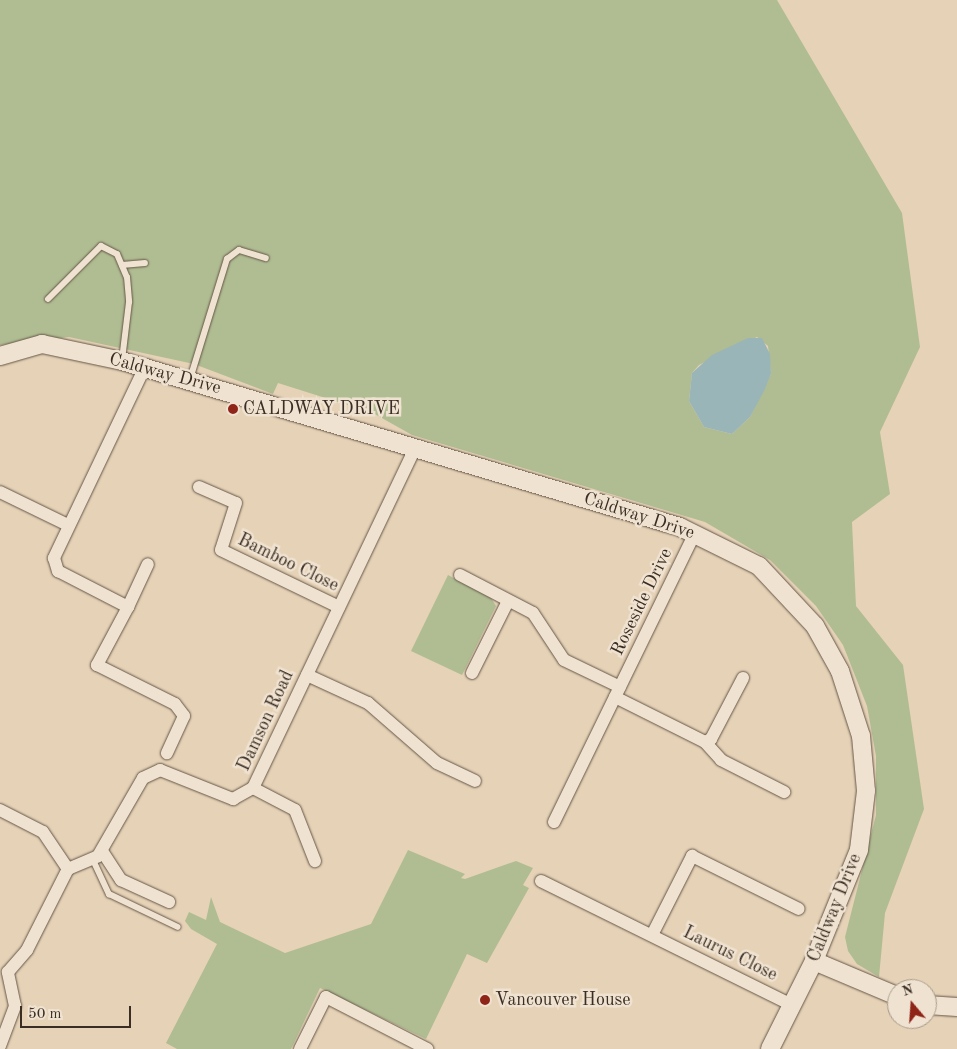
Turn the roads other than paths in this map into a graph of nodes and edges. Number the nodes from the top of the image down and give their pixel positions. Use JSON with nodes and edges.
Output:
{"nodes":[{"id":1,"x":266,"y":258,"type":"dead end"},
{"id":2,"x":145,"y":263,"type":"dead end"},
{"id":3,"x":122,"y":265,"type":"junction"},
{"id":4,"x":48,"y":299,"type":"dead end"},
{"id":5,"x":0,"y":356,"type":"edge"},
{"id":6,"x":122,"y":361,"type":"junction"},
{"id":7,"x":145,"y":368,"type":"junction"},
{"id":8,"x":190,"y":380,"type":"junction"},
{"id":9,"x":416,"y":447,"type":"junction"},
{"id":10,"x":199,"y":487,"type":"dead end"},
{"id":11,"x":0,"y":492,"type":"edge"},
{"id":12,"x":68,"y":525,"type":"junction"},
{"id":13,"x":695,"y":533,"type":"junction"},
{"id":14,"x":148,"y":564,"type":"dead end"},
{"id":15,"x":460,"y":576,"type":"dead end"},
{"id":16,"x":508,"y":601,"type":"junction"},
{"id":17,"x":339,"y":607,"type":"junction"},
{"id":18,"x":128,"y":608,"type":"junction"},
{"id":19,"x":472,"y":673,"type":"dead end"},
{"id":20,"x":307,"y":675,"type":"junction"},
{"id":21,"x":743,"y":678,"type":"dead end"},
{"id":22,"x":618,"y":692,"type":"junction"},
{"id":23,"x":705,"y":742,"type":"junction"},
{"id":24,"x":167,"y":753,"type":"dead end"},
{"id":25,"x":475,"y":781,"type":"dead end"},
{"id":26,"x":253,"y":788,"type":"junction"},
{"id":27,"x":784,"y":792,"type":"dead end"},
{"id":28,"x":0,"y":810,"type":"edge"},
{"id":29,"x":554,"y":822,"type":"dead end"},
{"id":30,"x":97,"y":855,"type":"junction"},
{"id":31,"x":315,"y":861,"type":"dead end"},
{"id":32,"x":68,"y":869,"type":"junction"},
{"id":33,"x":541,"y":881,"type":"dead end"},
{"id":34,"x":169,"y":902,"type":"dead end"},
{"id":35,"x":799,"y":909,"type":"dead end"},
{"id":36,"x":178,"y":927,"type":"dead end"},
{"id":37,"x":652,"y":935,"type":"junction"},
{"id":38,"x":814,"y":961,"type":"junction"},
{"id":39,"x":4,"y":973,"type":"edge"},
{"id":40,"x":887,"y":992,"type":"edge"},
{"id":41,"x":792,"y":1004,"type":"junction"},
{"id":42,"x":937,"y":1005,"type":"edge"},
{"id":43,"x":957,"y":1008,"type":"edge"},
{"id":44,"x":0,"y":1046,"type":"edge"},
{"id":45,"x":300,"y":1049,"type":"edge"},
{"id":46,"x":427,"y":1049,"type":"edge"},
{"id":47,"x":770,"y":1049,"type":"edge"}],
"edges":[{"from":1,"to":8,"type":"lane"},
{"from":2,"to":3,"type":"lane"},
{"from":3,"to":4,"type":"lane"},
{"from":3,"to":6,"type":"lane"},
{"from":5,"to":6,"type":"street","name":"Caldway Drive"},
{"from":6,"to":7,"type":"street","name":"Caldway Drive"},
{"from":7,"to":8,"type":"street","name":"Caldway Drive"},
{"from":7,"to":12,"type":"street"},
{"from":8,"to":9,"type":"street","name":"Caldway Drive"},
{"from":9,"to":13,"type":"street","name":"Caldway Drive"},
{"from":9,"to":17,"type":"street","name":"Damson Road"},
{"from":10,"to":17,"type":"street","name":"Bamboo Close"},
{"from":11,"to":12,"type":"street"},
{"from":12,"to":18,"type":"street"},
{"from":13,"to":22,"type":"street","name":"Roseside Drive"},
{"from":13,"to":38,"type":"street","name":"Caldway Drive"},
{"from":14,"to":18,"type":"street"},
{"from":15,"to":16,"type":"street"},
{"from":16,"to":19,"type":"street"},
{"from":16,"to":22,"type":"street"},
{"from":17,"to":20,"type":"street","name":"Damson Road"},
{"from":18,"to":24,"type":"street"},
{"from":20,"to":25,"type":"street"},
{"from":20,"to":26,"type":"street","name":"Damson Road"},
{"from":21,"to":23,"type":"street"},
{"from":22,"to":23,"type":"street"},
{"from":22,"to":29,"type":"street","name":"Roseside Drive"},
{"from":23,"to":27,"type":"street"},
{"from":26,"to":30,"type":"street","name":"Damson Road"},
{"from":26,"to":31,"type":"street"},
{"from":28,"to":32,"type":"street"},
{"from":30,"to":32,"type":"street"},
{"from":30,"to":34,"type":"street"},
{"from":30,"to":36,"type":"lane"},
{"from":32,"to":39,"type":"street"},
{"from":33,"to":37,"type":"street","name":"Laurus Close"},
{"from":35,"to":37,"type":"street"},
{"from":37,"to":41,"type":"street","name":"Laurus Close"},
{"from":38,"to":40,"type":"street"},
{"from":38,"to":41,"type":"street","name":"Caldway Drive"},
{"from":39,"to":44,"type":"street"},
{"from":41,"to":47,"type":"street","name":"Caldway Drive"},
{"from":42,"to":43,"type":"street"},
{"from":45,"to":46,"type":"street"}]}
